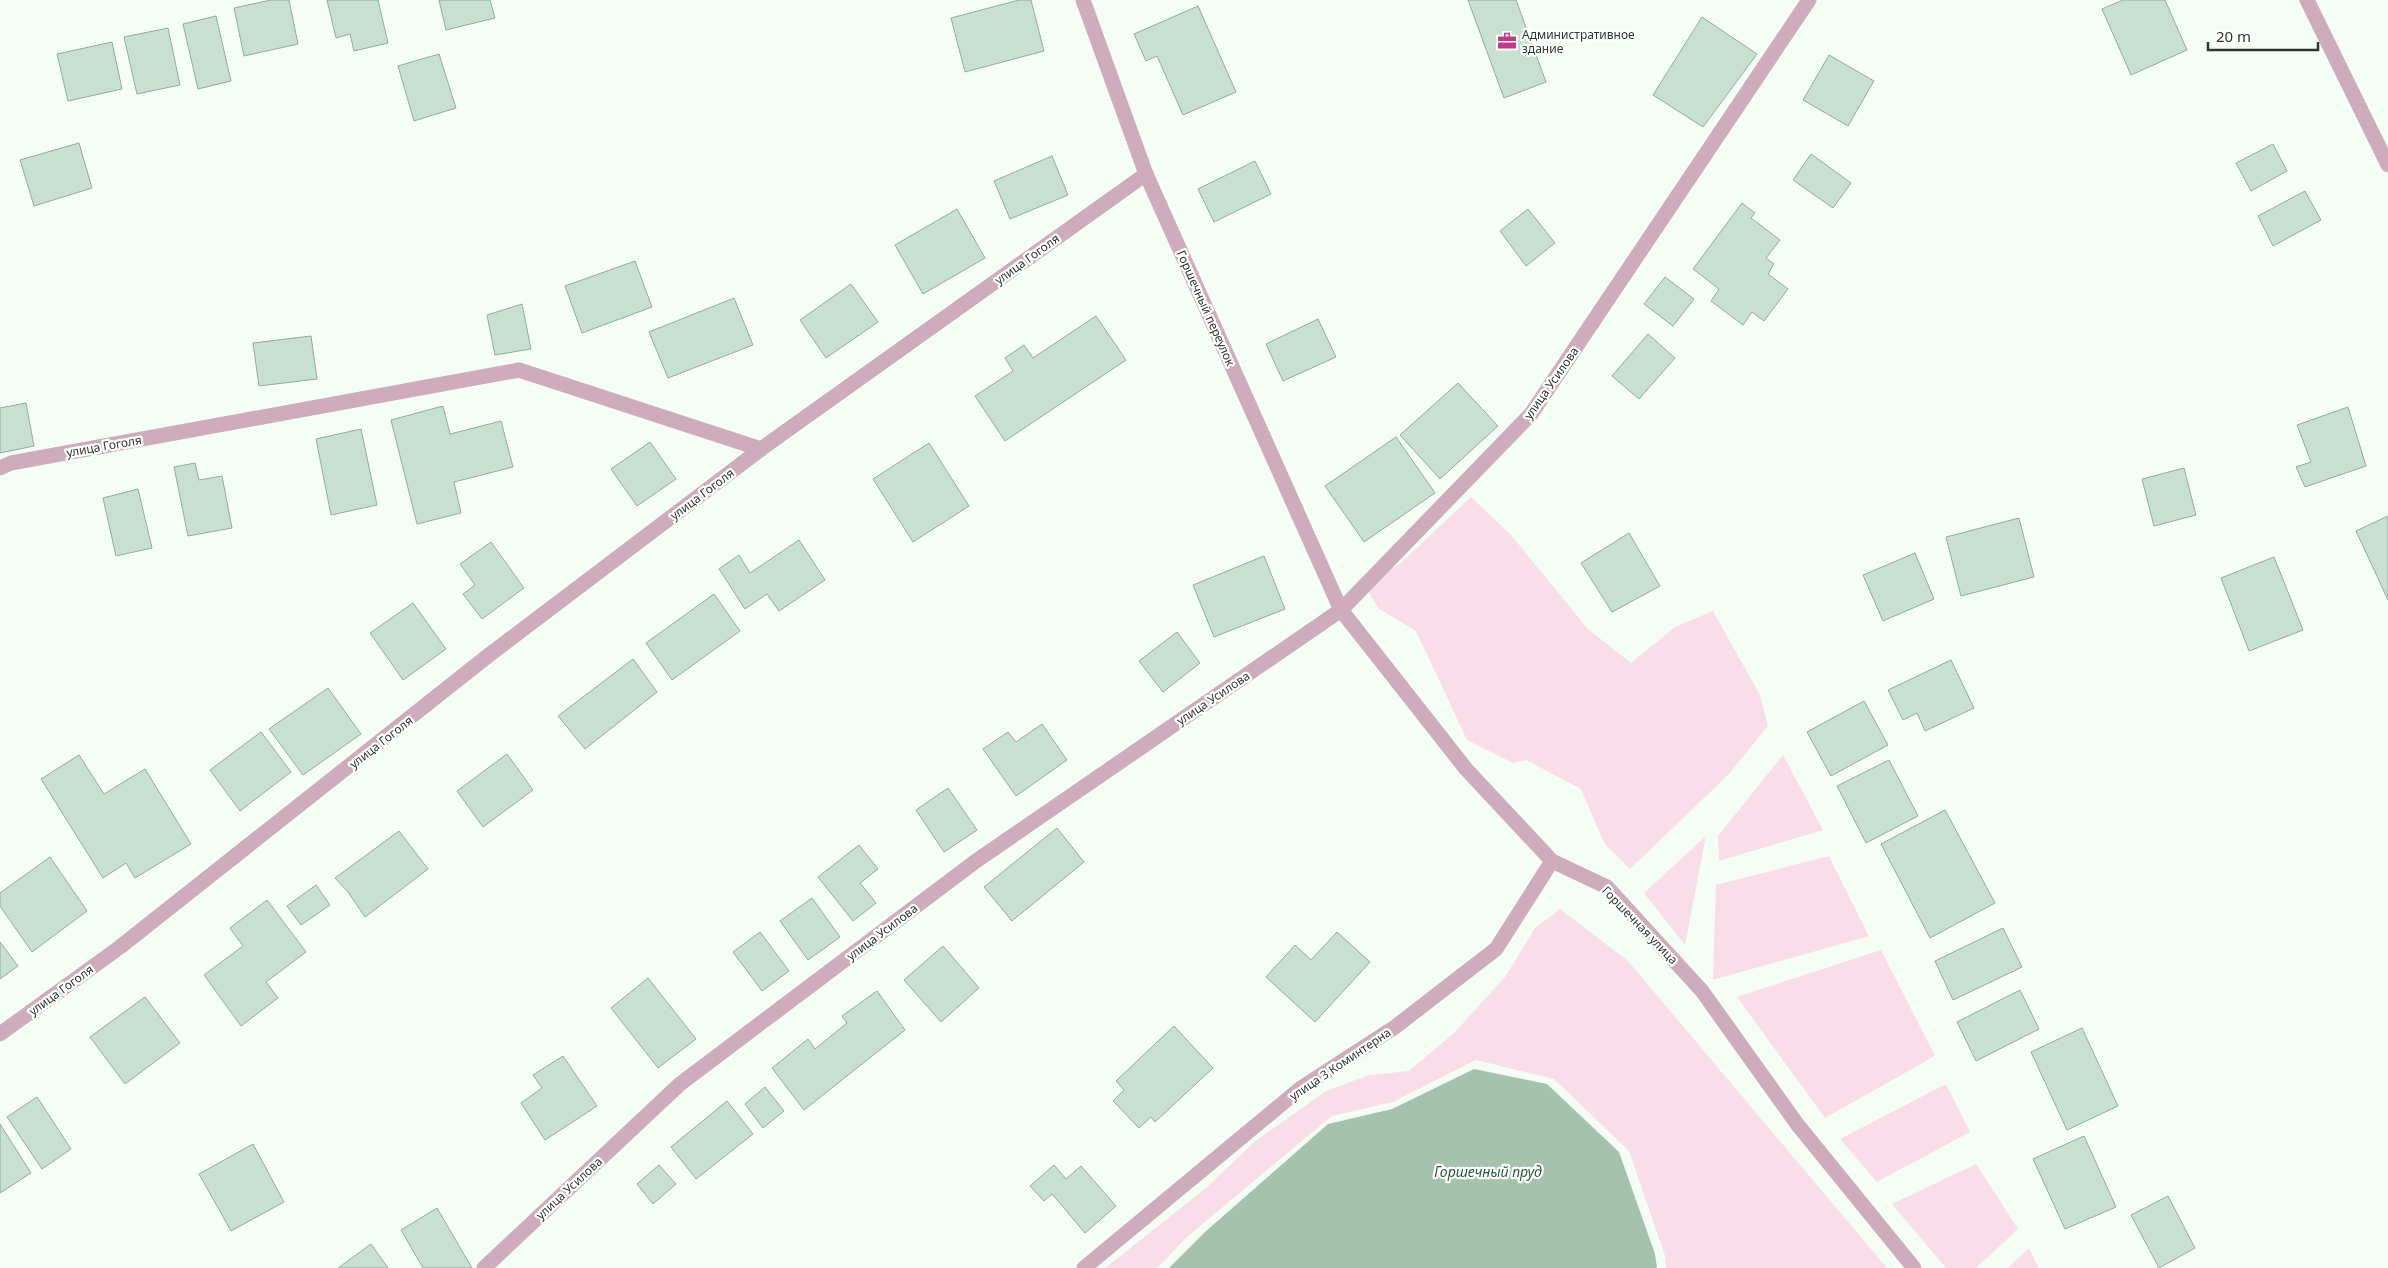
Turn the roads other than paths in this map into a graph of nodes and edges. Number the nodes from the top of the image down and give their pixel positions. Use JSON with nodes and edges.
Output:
{"nodes":[{"id":1,"x":1083,"y":0,"type":"edge"},
{"id":2,"x":1809,"y":0,"type":"edge"},
{"id":3,"x":2307,"y":0,"type":"edge"},
{"id":4,"x":2388,"y":165,"type":"edge"},
{"id":5,"x":1146,"y":174,"type":"junction"},
{"id":6,"x":761,"y":449,"type":"junction"},
{"id":7,"x":0,"y":468,"type":"edge"},
{"id":8,"x":1341,"y":610,"type":"junction"},
{"id":9,"x":1552,"y":861,"type":"junction"},
{"id":10,"x":0,"y":1034,"type":"edge"},
{"id":11,"x":484,"y":1268,"type":"edge"},
{"id":12,"x":1084,"y":1268,"type":"edge"},
{"id":13,"x":1914,"y":1268,"type":"edge"}],
"edges":[{"from":1,"to":5,"type":"street","name":"Горшечный переулок"},
{"from":2,"to":8,"type":"street","name":"улица Усилова"},
{"from":3,"to":4,"type":"street"},
{"from":5,"to":6,"type":"street","name":"улица Гоголя"},
{"from":5,"to":8,"type":"street","name":"Горшечный переулок"},
{"from":6,"to":7,"type":"street","name":"улица Гоголя"},
{"from":6,"to":10,"type":"street","name":"улица Гоголя"},
{"from":8,"to":9,"type":"street","name":"Горшечная улица"},
{"from":8,"to":11,"type":"street","name":"улица Усилова"},
{"from":9,"to":12,"type":"street","name":"улица 3 Коминтерна"},
{"from":9,"to":13,"type":"street","name":"Горшечная улица"}]}
